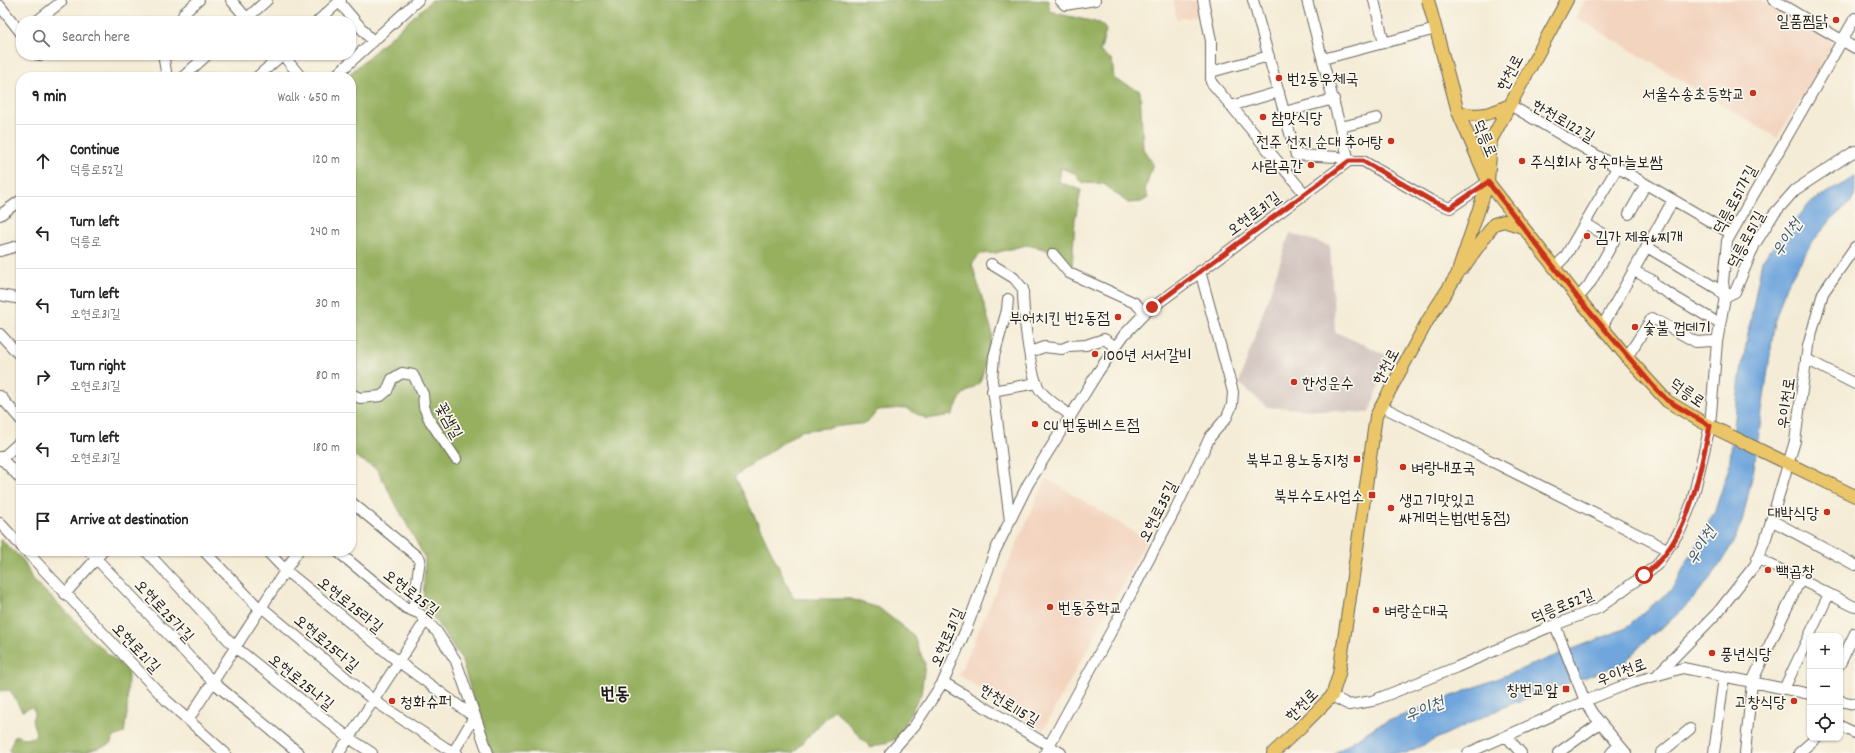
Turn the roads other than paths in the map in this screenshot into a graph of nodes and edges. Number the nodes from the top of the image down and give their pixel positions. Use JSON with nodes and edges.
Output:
{"nodes":[{"id":1,"x":199,"y":0,"type":"edge"},
{"id":2,"x":231,"y":0,"type":"edge"},
{"id":3,"x":267,"y":0,"type":"edge"},
{"id":4,"x":418,"y":0,"type":"edge"},
{"id":5,"x":1060,"y":0,"type":"edge"},
{"id":6,"x":1095,"y":0,"type":"edge"},
{"id":7,"x":1203,"y":0,"type":"edge"},
{"id":8,"x":1253,"y":0,"type":"edge"},
{"id":9,"x":1374,"y":0,"type":"edge"},
{"id":10,"x":1428,"y":0,"type":"edge"},
{"id":11,"x":1567,"y":0,"type":"edge"},
{"id":12,"x":1774,"y":0,"type":"edge"},
{"id":13,"x":340,"y":1,"type":"edge"},
{"id":14,"x":1311,"y":1,"type":"edge"},
{"id":15,"x":61,"y":2,"type":"dead end"},
{"id":16,"x":1789,"y":4,"type":"edge"},
{"id":17,"x":0,"y":6,"type":"edge"},
{"id":18,"x":43,"y":16,"type":"edge"},
{"id":19,"x":183,"y":16,"type":"edge"},
{"id":20,"x":243,"y":16,"type":"edge"},
{"id":21,"x":250,"y":16,"type":"edge"},
{"id":22,"x":324,"y":16,"type":"edge"},
{"id":23,"x":352,"y":16,"type":"edge"},
{"id":24,"x":1855,"y":18,"type":"edge"},
{"id":25,"x":356,"y":21,"type":"edge"},
{"id":26,"x":16,"y":27,"type":"edge"},
{"id":27,"x":1436,"y":29,"type":"junction"},
{"id":28,"x":1842,"y":40,"type":"junction"},
{"id":29,"x":373,"y":42,"type":"junction"},
{"id":30,"x":1384,"y":43,"type":"junction"},
{"id":31,"x":1855,"y":48,"type":"edge"},
{"id":32,"x":1269,"y":56,"type":"junction"},
{"id":33,"x":356,"y":57,"type":"edge"},
{"id":34,"x":1323,"y":59,"type":"junction"},
{"id":35,"x":164,"y":60,"type":"edge"},
{"id":36,"x":202,"y":60,"type":"edge"},
{"id":37,"x":275,"y":60,"type":"edge"},
{"id":38,"x":285,"y":60,"type":"edge"},
{"id":39,"x":353,"y":60,"type":"edge"},
{"id":40,"x":166,"y":72,"type":"edge"},
{"id":41,"x":188,"y":72,"type":"edge"},
{"id":42,"x":262,"y":72,"type":"edge"},
{"id":43,"x":296,"y":72,"type":"edge"},
{"id":44,"x":340,"y":72,"type":"edge"},
{"id":45,"x":1211,"y":72,"type":"junction"},
{"id":46,"x":1278,"y":92,"type":"junction"},
{"id":47,"x":1334,"y":99,"type":"junction"},
{"id":48,"x":1510,"y":105,"type":"junction"},
{"id":49,"x":1231,"y":106,"type":"junction"},
{"id":50,"x":1284,"y":112,"type":"junction"},
{"id":51,"x":1458,"y":112,"type":"junction"},
{"id":52,"x":1377,"y":118,"type":"dead end"},
{"id":53,"x":1341,"y":127,"type":"junction"},
{"id":54,"x":1855,"y":151,"type":"edge"},
{"id":55,"x":1349,"y":161,"type":"junction"},
{"id":56,"x":1617,"y":168,"type":"junction"},
{"id":57,"x":1488,"y":182,"type":"junction"},
{"id":58,"x":1646,"y":184,"type":"junction"},
{"id":59,"x":1305,"y":194,"type":"junction"},
{"id":60,"x":1673,"y":200,"type":"junction"},
{"id":61,"x":16,"y":204,"type":"edge"},
{"id":62,"x":1629,"y":214,"type":"dead end"},
{"id":63,"x":0,"y":215,"type":"edge"},
{"id":64,"x":1585,"y":223,"type":"junction"},
{"id":65,"x":1522,"y":227,"type":"junction"},
{"id":66,"x":1730,"y":233,"type":"junction"},
{"id":67,"x":16,"y":246,"type":"edge"},
{"id":68,"x":1647,"y":247,"type":"junction"},
{"id":69,"x":1855,"y":247,"type":"edge"},
{"id":70,"x":0,"y":251,"type":"edge"},
{"id":71,"x":1053,"y":254,"type":"dead end"},
{"id":72,"x":991,"y":264,"type":"dead end"},
{"id":73,"x":1554,"y":268,"type":"junction"},
{"id":74,"x":1634,"y":270,"type":"junction"},
{"id":75,"x":1200,"y":271,"type":"junction"},
{"id":76,"x":1457,"y":275,"type":"junction"},
{"id":77,"x":0,"y":295,"type":"edge"},
{"id":78,"x":1725,"y":297,"type":"junction"},
{"id":79,"x":16,"y":298,"type":"edge"},
{"id":80,"x":1578,"y":298,"type":"junction"},
{"id":81,"x":1008,"y":299,"type":"dead end"},
{"id":82,"x":1144,"y":313,"type":"junction"},
{"id":83,"x":1720,"y":324,"type":"junction"},
{"id":84,"x":1602,"y":327,"type":"junction"},
{"id":85,"x":0,"y":334,"type":"edge"},
{"id":86,"x":1717,"y":342,"type":"junction"},
{"id":87,"x":1116,"y":347,"type":"junction"},
{"id":88,"x":16,"y":352,"type":"edge"},
{"id":89,"x":1030,"y":352,"type":"junction"},
{"id":90,"x":1627,"y":357,"type":"junction"},
{"id":91,"x":1806,"y":359,"type":"junction"},
{"id":92,"x":1037,"y":384,"type":"junction"},
{"id":93,"x":1855,"y":384,"type":"edge"},
{"id":94,"x":992,"y":392,"type":"junction"},
{"id":95,"x":0,"y":396,"type":"edge"},
{"id":96,"x":356,"y":396,"type":"edge"},
{"id":97,"x":1381,"y":406,"type":"junction"},
{"id":98,"x":16,"y":414,"type":"edge"},
{"id":99,"x":1071,"y":416,"type":"junction"},
{"id":100,"x":1714,"y":428,"type":"junction"},
{"id":101,"x":16,"y":445,"type":"edge"},
{"id":102,"x":1,"y":458,"type":"edge"},
{"id":103,"x":456,"y":459,"type":"dead end"},
{"id":104,"x":1788,"y":464,"type":"junction"},
{"id":105,"x":16,"y":474,"type":"edge"},
{"id":106,"x":1855,"y":496,"type":"edge"},
{"id":107,"x":356,"y":506,"type":"edge"},
{"id":108,"x":1772,"y":520,"type":"junction"},
{"id":109,"x":1010,"y":521,"type":"junction"},
{"id":110,"x":0,"y":523,"type":"edge"},
{"id":111,"x":16,"y":541,"type":"edge"},
{"id":112,"x":1667,"y":550,"type":"junction"},
{"id":113,"x":31,"y":556,"type":"edge"},
{"id":114,"x":91,"y":556,"type":"edge"},
{"id":115,"x":93,"y":556,"type":"edge"},
{"id":116,"x":151,"y":556,"type":"edge"},
{"id":117,"x":209,"y":556,"type":"edge"},
{"id":118,"x":272,"y":556,"type":"edge"},
{"id":119,"x":295,"y":556,"type":"edge"},
{"id":120,"x":343,"y":556,"type":"edge"},
{"id":121,"x":1757,"y":558,"type":"junction"},
{"id":122,"x":1855,"y":565,"type":"edge"},
{"id":123,"x":285,"y":570,"type":"junction"},
{"id":124,"x":1800,"y":580,"type":"junction"},
{"id":125,"x":65,"y":594,"type":"junction"},
{"id":126,"x":1829,"y":594,"type":"junction"},
{"id":127,"x":1855,"y":607,"type":"edge"},
{"id":128,"x":261,"y":608,"type":"junction"},
{"id":129,"x":413,"y":610,"type":"junction"},
{"id":130,"x":426,"y":620,"type":"junction"},
{"id":131,"x":1555,"y":625,"type":"junction"},
{"id":132,"x":1855,"y":633,"type":"edge"},
{"id":133,"x":236,"y":647,"type":"junction"},
{"id":134,"x":1682,"y":650,"type":"junction"},
{"id":135,"x":1843,"y":658,"type":"edge"},
{"id":136,"x":398,"y":662,"type":"junction"},
{"id":137,"x":1683,"y":668,"type":"junction"},
{"id":138,"x":1658,"y":674,"type":"junction"},
{"id":139,"x":1724,"y":676,"type":"junction"},
{"id":140,"x":213,"y":682,"type":"junction"},
{"id":141,"x":943,"y":682,"type":"junction"},
{"id":142,"x":1752,"y":682,"type":"junction"},
{"id":143,"x":1784,"y":689,"type":"junction"},
{"id":144,"x":1807,"y":693,"type":"edge"},
{"id":145,"x":1332,"y":696,"type":"junction"},
{"id":146,"x":373,"y":700,"type":"junction"},
{"id":147,"x":1585,"y":701,"type":"junction"},
{"id":148,"x":1843,"y":702,"type":"edge"},
{"id":149,"x":1855,"y":704,"type":"edge"},
{"id":150,"x":474,"y":717,"type":"junction"},
{"id":151,"x":188,"y":720,"type":"junction"},
{"id":152,"x":1600,"y":723,"type":"junction"},
{"id":153,"x":1843,"y":727,"type":"edge"},
{"id":154,"x":1690,"y":728,"type":"dead end"},
{"id":155,"x":1855,"y":733,"type":"edge"},
{"id":156,"x":1506,"y":736,"type":"junction"},
{"id":157,"x":349,"y":738,"type":"junction"},
{"id":158,"x":1813,"y":741,"type":"edge"},
{"id":159,"x":1047,"y":749,"type":"edge"},
{"id":160,"x":1623,"y":749,"type":"edge"},
{"id":161,"x":1479,"y":751,"type":"edge"},
{"id":162,"x":225,"y":753,"type":"edge"},
{"id":163,"x":299,"y":753,"type":"edge"},
{"id":164,"x":339,"y":753,"type":"edge"},
{"id":165,"x":372,"y":753,"type":"edge"},
{"id":166,"x":455,"y":753,"type":"edge"},
{"id":167,"x":488,"y":753,"type":"edge"},
{"id":168,"x":890,"y":753,"type":"edge"},
{"id":169,"x":1061,"y":753,"type":"edge"},
{"id":170,"x":1272,"y":753,"type":"edge"},
{"id":171,"x":1468,"y":753,"type":"edge"},
{"id":172,"x":1521,"y":753,"type":"edge"},
{"id":173,"x":1558,"y":753,"type":"edge"},
{"id":174,"x":1611,"y":753,"type":"edge"},
{"id":175,"x":1661,"y":753,"type":"edge"},
{"id":176,"x":1714,"y":753,"type":"edge"},
{"id":177,"x":1745,"y":753,"type":"edge"},
{"id":178,"x":1799,"y":753,"type":"edge"}],
"edges":[{"from":1,"to":19,"type":"street"},
{"from":2,"to":20,"type":"street"},
{"from":3,"to":21,"type":"street"},
{"from":4,"to":29,"type":"street"},
{"from":5,"to":6,"type":"street"},
{"from":7,"to":45,"type":"street"},
{"from":8,"to":32,"type":"street"},
{"from":9,"to":30,"type":"street"},
{"from":10,"to":27,"type":"main road","name":"덕릉로"},
{"from":11,"to":48,"type":"main road","name":"한천로"},
{"from":12,"to":16,"type":"street"},
{"from":13,"to":22,"type":"street"},
{"from":13,"to":23,"type":"street"},
{"from":14,"to":34,"type":"street"},
{"from":15,"to":18,"type":"street"},
{"from":16,"to":28,"type":"street"},
{"from":17,"to":26,"type":"street"},
{"from":24,"to":28,"type":"street","name":"덕릉로51가길"},
{"from":25,"to":29,"type":"street"},
{"from":27,"to":30,"type":"street"},
{"from":27,"to":51,"type":"main road","name":"덕릉로"},
{"from":28,"to":31,"type":"street"},
{"from":28,"to":66,"type":"street","name":"덕릉로51가길"},
{"from":29,"to":33,"type":"street"},
{"from":30,"to":34,"type":"street"},
{"from":32,"to":45,"type":"street"},
{"from":32,"to":46,"type":"street"},
{"from":34,"to":47,"type":"street"},
{"from":35,"to":40,"type":"street"},
{"from":36,"to":41,"type":"street"},
{"from":37,"to":42,"type":"street"},
{"from":38,"to":43,"type":"street"},
{"from":39,"to":44,"type":"street"},
{"from":45,"to":49,"type":"street"},
{"from":46,"to":49,"type":"street"},
{"from":46,"to":50,"type":"street"},
{"from":47,"to":50,"type":"street"},
{"from":47,"to":53,"type":"street"},
{"from":48,"to":51,"type":"main road"},
{"from":48,"to":56,"type":"street","name":"한천로122길"},
{"from":48,"to":57,"type":"main road","name":"한천로"},
{"from":49,"to":59,"type":"street"},
{"from":50,"to":55,"type":"street"},
{"from":51,"to":57,"type":"main road","name":"덕릉로"},
{"from":52,"to":53,"type":"street"},
{"from":53,"to":55,"type":"street"},
{"from":54,"to":78,"type":"street","name":"덕릉로51길"},
{"from":55,"to":57,"type":"street"},
{"from":55,"to":59,"type":"street","name":"오현로31길"},
{"from":56,"to":58,"type":"street","name":"한천로122길"},
{"from":56,"to":64,"type":"street"},
{"from":57,"to":65,"type":"main road","name":"덕릉로"},
{"from":57,"to":76,"type":"main road","name":"한천로"},
{"from":58,"to":60,"type":"street","name":"한천로122길"},
{"from":58,"to":62,"type":"street"},
{"from":59,"to":75,"type":"street","name":"오현로31길"},
{"from":60,"to":66,"type":"street","name":"한천로122길"},
{"from":60,"to":68,"type":"street"},
{"from":61,"to":63,"type":"street"},
{"from":64,"to":73,"type":"street"},
{"from":64,"to":80,"type":"street"},
{"from":65,"to":73,"type":"main road","name":"덕릉로"},
{"from":65,"to":76,"type":"main road"},
{"from":66,"to":78,"type":"street","name":"덕릉로51가길"},
{"from":67,"to":70,"type":"street"},
{"from":68,"to":74,"type":"street"},
{"from":68,"to":78,"type":"street"},
{"from":69,"to":91,"type":"street","name":"우이천로"},
{"from":71,"to":82,"type":"street"},
{"from":72,"to":89,"type":"street"},
{"from":73,"to":80,"type":"main road","name":"덕릉로"},
{"from":74,"to":83,"type":"street"},
{"from":74,"to":84,"type":"street"},
{"from":75,"to":82,"type":"street","name":"오현로31길"},
{"from":75,"to":159,"type":"street","name":"오현로35길"},
{"from":76,"to":97,"type":"main road","name":"한천로"},
{"from":77,"to":79,"type":"street"},
{"from":78,"to":83,"type":"street"},
{"from":80,"to":84,"type":"main road","name":"덕릉로"},
{"from":81,"to":94,"type":"street"},
{"from":82,"to":87,"type":"street","name":"오현로31길"},
{"from":83,"to":86,"type":"street"},
{"from":84,"to":90,"type":"main road","name":"덕릉로"},
{"from":85,"to":88,"type":"street"},
{"from":86,"to":90,"type":"street"},
{"from":86,"to":100,"type":"street"},
{"from":87,"to":89,"type":"street"},
{"from":87,"to":99,"type":"street","name":"오현로31길"},
{"from":89,"to":92,"type":"street"},
{"from":90,"to":100,"type":"main road","name":"덕릉로"},
{"from":91,"to":93,"type":"street","name":"우이천로"},
{"from":91,"to":104,"type":"street","name":"우이천로"},
{"from":92,"to":94,"type":"street"},
{"from":92,"to":99,"type":"street"},
{"from":94,"to":109,"type":"street"},
{"from":95,"to":98,"type":"street"},
{"from":96,"to":103,"type":"street","name":"꽃샘길"},
{"from":97,"to":112,"type":"street"},
{"from":97,"to":145,"type":"main road","name":"한천로"},
{"from":99,"to":109,"type":"street","name":"오현로31길"},
{"from":100,"to":104,"type":"main road","name":"덕릉로"},
{"from":100,"to":112,"type":"street","name":"덕릉로52길"},
{"from":101,"to":102,"type":"street"},
{"from":102,"to":105,"type":"street"},
{"from":104,"to":106,"type":"main road"},
{"from":104,"to":108,"type":"street","name":"우이천로"},
{"from":107,"to":129,"type":"street"},
{"from":108,"to":121,"type":"street","name":"우이천로"},
{"from":108,"to":122,"type":"street"},
{"from":109,"to":141,"type":"street","name":"오현로31길"},
{"from":110,"to":111,"type":"street"},
{"from":112,"to":131,"type":"street","name":"덕릉로52길"},
{"from":113,"to":125,"type":"street","name":"오현로21길"},
{"from":114,"to":125,"type":"street"},
{"from":115,"to":140,"type":"street","name":"오현로25가길"},
{"from":116,"to":133,"type":"street","name":"오현로25나길"},
{"from":117,"to":128,"type":"street","name":"오현로25다길"},
{"from":118,"to":123,"type":"street","name":"오현로25라길"},
{"from":119,"to":123,"type":"street"},
{"from":120,"to":129,"type":"street","name":"오현로25길"},
{"from":121,"to":124,"type":"street"},
{"from":121,"to":134,"type":"street","name":"우이천로"},
{"from":123,"to":128,"type":"street"},
{"from":123,"to":136,"type":"street","name":"오현로25라길"},
{"from":124,"to":126,"type":"street"},
{"from":124,"to":142,"type":"street"},
{"from":125,"to":151,"type":"street","name":"오현로21길"},
{"from":126,"to":127,"type":"street"},
{"from":126,"to":143,"type":"street"},
{"from":128,"to":133,"type":"street"},
{"from":128,"to":146,"type":"street","name":"오현로25다길"},
{"from":129,"to":130,"type":"street","name":"오현로25길"},
{"from":130,"to":136,"type":"street"},
{"from":130,"to":150,"type":"street","name":"오현로25길"},
{"from":131,"to":145,"type":"street","name":"덕릉로52길"},
{"from":131,"to":147,"type":"street"},
{"from":132,"to":135,"type":"street"},
{"from":133,"to":140,"type":"street"},
{"from":133,"to":157,"type":"street","name":"오현로25나길"},
{"from":134,"to":137,"type":"street"},
{"from":134,"to":138,"type":"street","name":"우이천로"},
{"from":136,"to":146,"type":"street"},
{"from":136,"to":150,"type":"street","name":"오현로25라길"},
{"from":137,"to":138,"type":"street"},
{"from":137,"to":139,"type":"street"},
{"from":138,"to":147,"type":"street","name":"우이천로"},
{"from":139,"to":142,"type":"street"},
{"from":139,"to":176,"type":"street"},
{"from":140,"to":151,"type":"street"},
{"from":140,"to":163,"type":"street","name":"오현로25가길"},
{"from":141,"to":159,"type":"street","name":"한천로115길"},
{"from":141,"to":168,"type":"street","name":"오현로31길"},
{"from":142,"to":143,"type":"street"},
{"from":142,"to":177,"type":"street"},
{"from":143,"to":144,"type":"street"},
{"from":145,"to":170,"type":"main road","name":"한천로"},
{"from":146,"to":157,"type":"street"},
{"from":146,"to":166,"type":"street","name":"오현로25다길"},
{"from":147,"to":152,"type":"street"},
{"from":147,"to":156,"type":"street","name":"우이천로"},
{"from":148,"to":149,"type":"street"},
{"from":150,"to":166,"type":"street"},
{"from":150,"to":167,"type":"street","name":"오현로25길"},
{"from":151,"to":162,"type":"street","name":"오현로21길"},
{"from":152,"to":160,"type":"street"},
{"from":152,"to":173,"type":"street"},
{"from":153,"to":155,"type":"street"},
{"from":154,"to":175,"type":"street"},
{"from":156,"to":161,"type":"street","name":"우이천로"},
{"from":156,"to":172,"type":"street"},
{"from":157,"to":164,"type":"street"},
{"from":157,"to":165,"type":"street","name":"오현로25나길"},
{"from":158,"to":178,"type":"street"},
{"from":159,"to":169,"type":"street","name":"한천로115길"},
{"from":160,"to":174,"type":"street"},
{"from":161,"to":171,"type":"street","name":"우이천로"}]}
